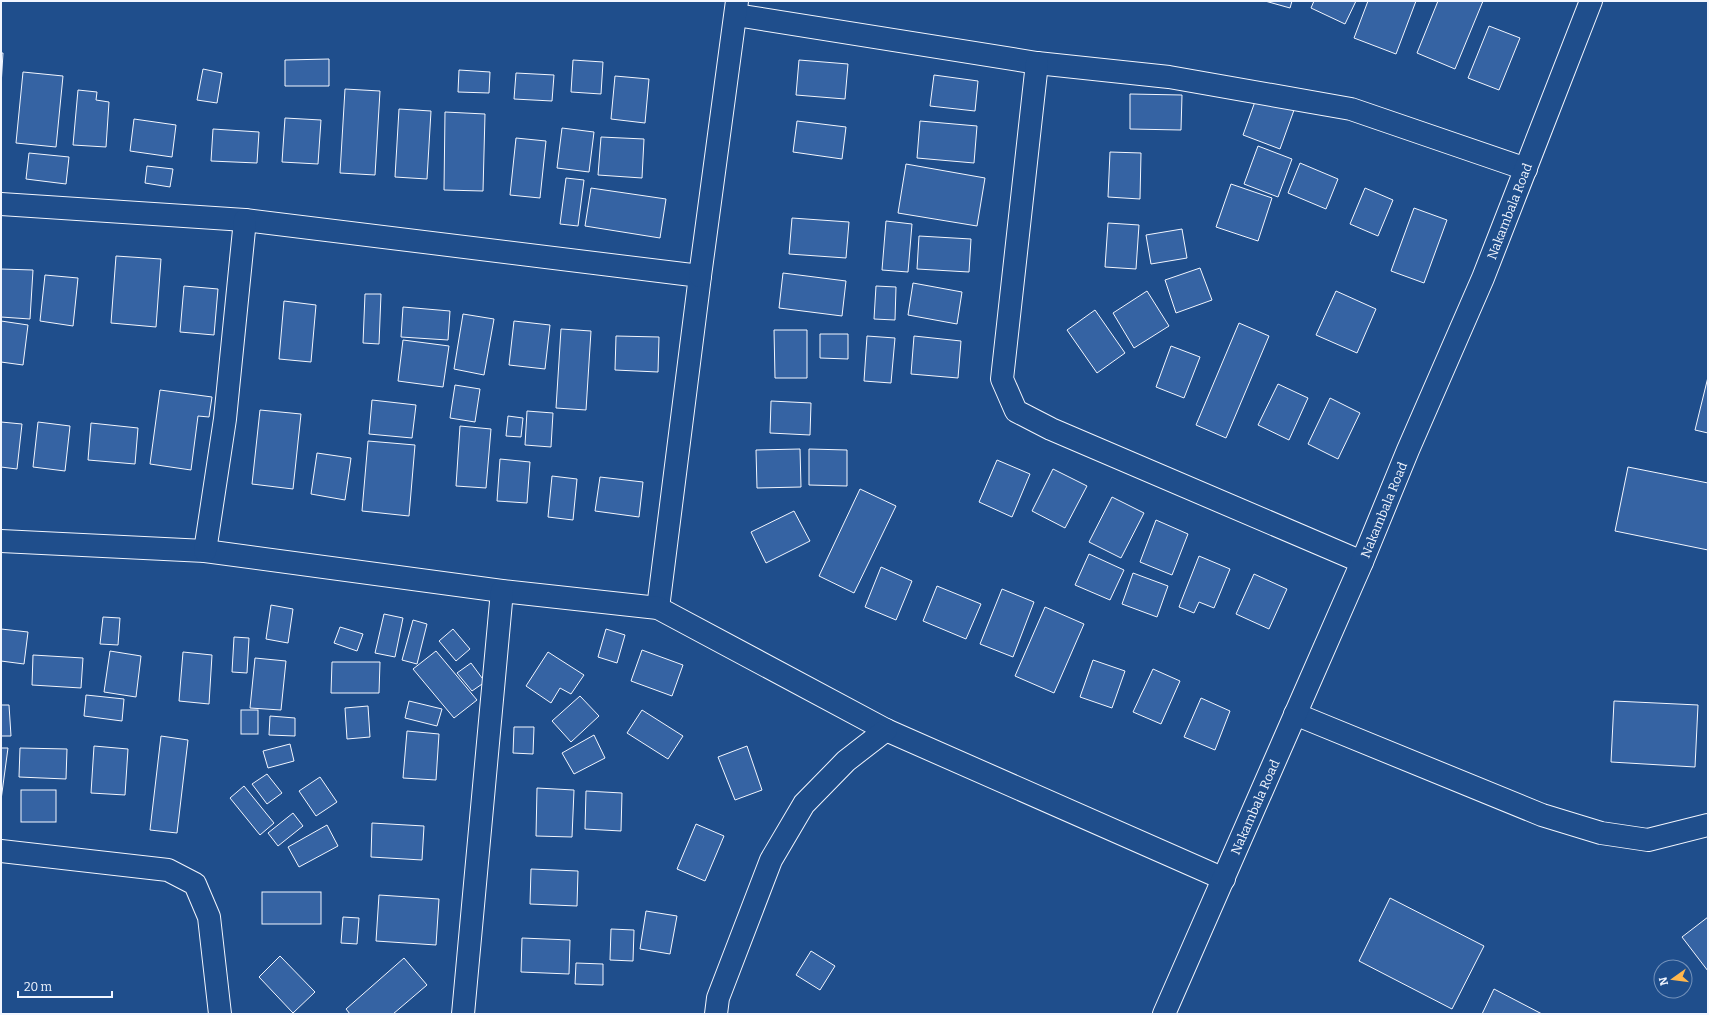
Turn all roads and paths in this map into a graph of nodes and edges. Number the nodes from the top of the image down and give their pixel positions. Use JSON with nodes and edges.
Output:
{"nodes":[{"id":1,"x":1591,"y":1,"type":"edge"},
{"id":2,"x":736,"y":8,"type":"edge"},
{"id":3,"x":1037,"y":63,"type":"junction"},
{"id":4,"x":1526,"y":169,"type":"junction"},
{"id":5,"x":1,"y":204,"type":"edge"},
{"id":6,"x":245,"y":220,"type":"junction"},
{"id":7,"x":700,"y":276,"type":"junction"},
{"id":8,"x":1,"y":541,"type":"edge"},
{"id":9,"x":205,"y":551,"type":"junction"},
{"id":10,"x":1362,"y":562,"type":"junction"},
{"id":11,"x":502,"y":591,"type":"junction"},
{"id":12,"x":658,"y":608,"type":"junction"},
{"id":13,"x":1295,"y":714,"type":"junction"},
{"id":14,"x":886,"y":730,"type":"junction"},
{"id":15,"x":1708,"y":825,"type":"edge"},
{"id":16,"x":1,"y":851,"type":"edge"},
{"id":17,"x":1224,"y":879,"type":"junction"},
{"id":18,"x":220,"y":1014,"type":"edge"},
{"id":19,"x":463,"y":1014,"type":"edge"},
{"id":20,"x":716,"y":1014,"type":"edge"},
{"id":21,"x":1164,"y":1014,"type":"edge"}],
"edges":[{"from":1,"to":4,"type":"street","name":"Nakambala Road"},
{"from":2,"to":3,"type":"street"},
{"from":2,"to":7,"type":"street"},
{"from":3,"to":4,"type":"street"},
{"from":3,"to":10,"type":"street"},
{"from":4,"to":10,"type":"street","name":"Nakambala Road"},
{"from":5,"to":6,"type":"street"},
{"from":6,"to":7,"type":"street"},
{"from":6,"to":9,"type":"street"},
{"from":7,"to":12,"type":"street"},
{"from":8,"to":9,"type":"street"},
{"from":9,"to":11,"type":"street"},
{"from":10,"to":13,"type":"street","name":"Nakambala Road"},
{"from":11,"to":12,"type":"street"},
{"from":11,"to":19,"type":"street"},
{"from":12,"to":14,"type":"street"},
{"from":13,"to":15,"type":"street"},
{"from":13,"to":17,"type":"street","name":"Nakambala Road"},
{"from":14,"to":17,"type":"street"},
{"from":14,"to":20,"type":"street"},
{"from":16,"to":18,"type":"street"},
{"from":17,"to":21,"type":"street","name":"Nakambala Road"}]}
